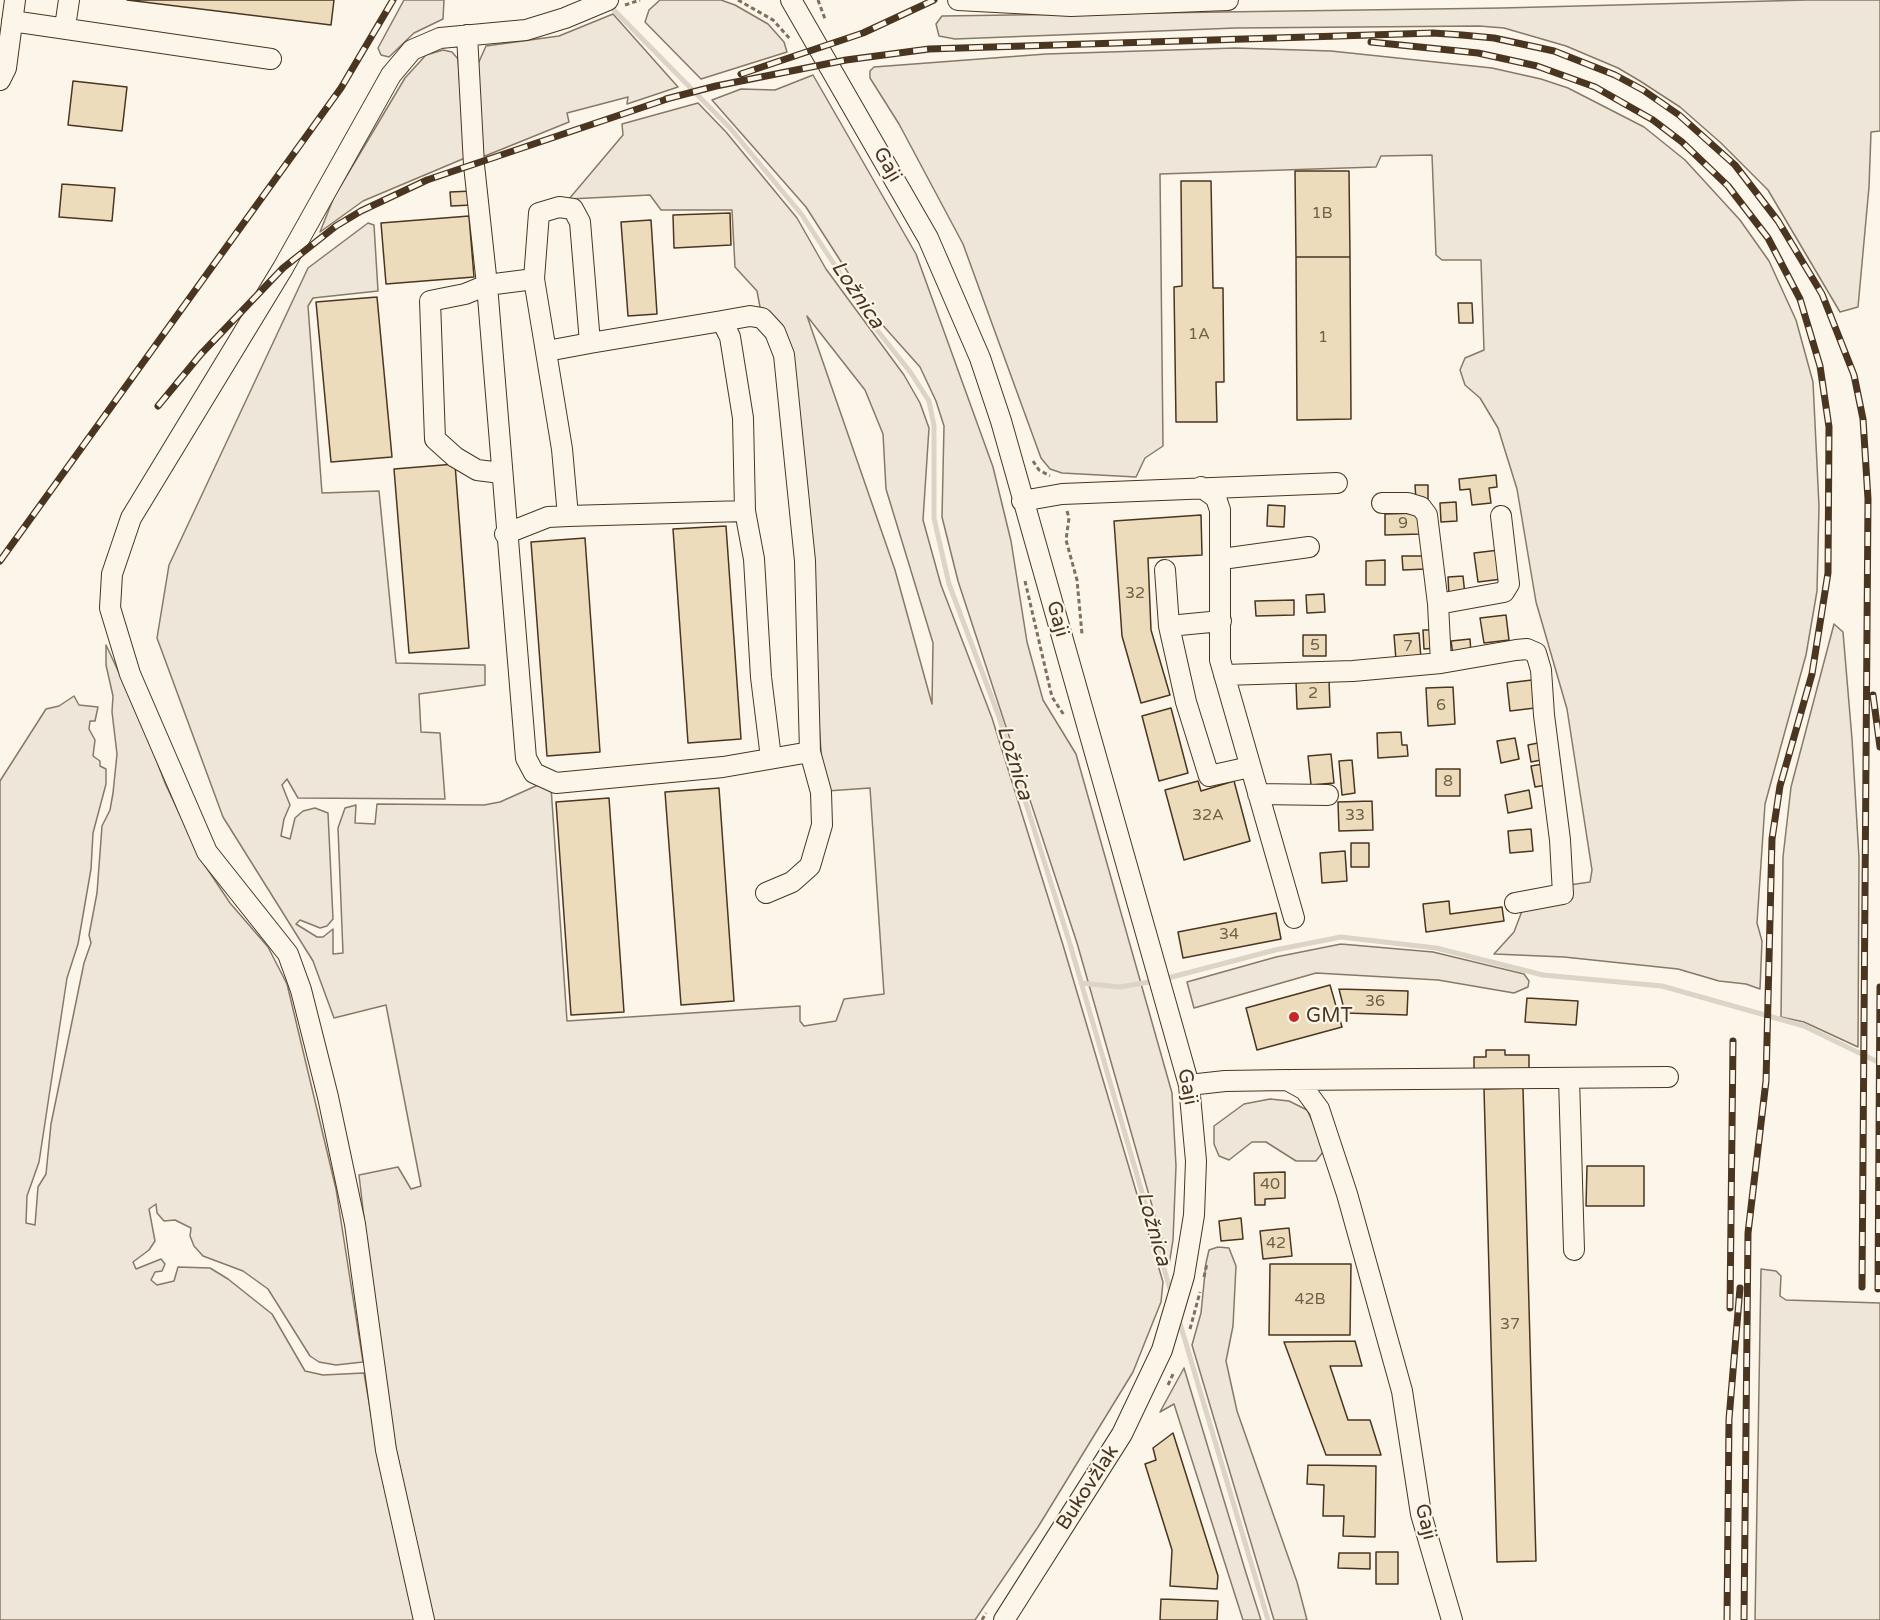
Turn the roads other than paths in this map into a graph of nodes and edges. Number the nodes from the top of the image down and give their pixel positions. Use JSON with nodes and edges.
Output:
{"nodes":[{"id":1,"x":15,"y":0,"type":"edge"},
{"id":2,"x":69,"y":0,"type":"edge"},
{"id":3,"x":608,"y":0,"type":"edge"},
{"id":4,"x":791,"y":0,"type":"edge"},
{"id":5,"x":958,"y":0,"type":"edge"},
{"id":6,"x":1228,"y":0,"type":"edge"},
{"id":7,"x":12,"y":21,"type":"junction"},
{"id":8,"x":49,"y":25,"type":"junction"},
{"id":9,"x":467,"y":35,"type":"junction"},
{"id":10,"x":271,"y":59,"type":"dead end"},
{"id":11,"x":0,"y":80,"type":"edge"},
{"id":12,"x":534,"y":279,"type":"junction"},
{"id":13,"x":487,"y":285,"type":"junction"},
{"id":14,"x":722,"y":321,"type":"junction"},
{"id":15,"x":590,"y":343,"type":"junction"},
{"id":16,"x":547,"y":351,"type":"junction"},
{"id":17,"x":501,"y":473,"type":"junction"},
{"id":18,"x":1337,"y":483,"type":"dead end"},
{"id":19,"x":1201,"y":487,"type":"junction"},
{"id":20,"x":1022,"y":501,"type":"junction"},
{"id":21,"x":1382,"y":503,"type":"dead end"},
{"id":22,"x":745,"y":511,"type":"junction"},
{"id":23,"x":568,"y":516,"type":"junction"},
{"id":24,"x":1501,"y":516,"type":"dead end"},
{"id":25,"x":505,"y":534,"type":"junction"},
{"id":26,"x":1309,"y":547,"type":"dead end"},
{"id":27,"x":1222,"y":559,"type":"junction"},
{"id":28,"x":1165,"y":570,"type":"dead end"},
{"id":29,"x":1438,"y":604,"type":"junction"},
{"id":30,"x":1221,"y":621,"type":"junction"},
{"id":31,"x":1169,"y":626,"type":"junction"},
{"id":32,"x":1441,"y":663,"type":"junction"},
{"id":33,"x":1224,"y":675,"type":"junction"},
{"id":34,"x":810,"y":752,"type":"junction"},
{"id":35,"x":771,"y":758,"type":"junction"},
{"id":36,"x":1250,"y":767,"type":"junction"},
{"id":37,"x":1258,"y":794,"type":"junction"},
{"id":38,"x":1328,"y":795,"type":"dead end"},
{"id":39,"x":766,"y":893,"type":"dead end"},
{"id":40,"x":1515,"y":903,"type":"dead end"},
{"id":41,"x":1294,"y":918,"type":"dead end"},
{"id":42,"x":1668,"y":1077,"type":"dead end"},
{"id":43,"x":1569,"y":1078,"type":"junction"},
{"id":44,"x":1287,"y":1080,"type":"junction"},
{"id":45,"x":1189,"y":1085,"type":"junction"},
{"id":46,"x":1574,"y":1250,"type":"dead end"},
{"id":47,"x":1162,"y":1350,"type":"joint"},
{"id":48,"x":424,"y":1620,"type":"edge"},
{"id":49,"x":1004,"y":1620,"type":"edge"},
{"id":50,"x":1452,"y":1620,"type":"edge"}],
"edges":[{"from":1,"to":7,"type":"street"},
{"from":2,"to":8,"type":"street"},
{"from":3,"to":9,"type":"street"},
{"from":4,"to":20,"type":"street","name":"Gaji"},
{"from":5,"to":6,"type":"street"},
{"from":7,"to":8,"type":"street"},
{"from":7,"to":11,"type":"street"},
{"from":8,"to":10,"type":"street"},
{"from":9,"to":13,"type":"street"},
{"from":9,"to":48,"type":"street"},
{"from":12,"to":13,"type":"street"},
{"from":12,"to":15,"type":"street"},
{"from":12,"to":16,"type":"street"},
{"from":13,"to":17,"type":"street"},
{"from":13,"to":17,"type":"street"},
{"from":14,"to":15,"type":"street"},
{"from":14,"to":22,"type":"street"},
{"from":14,"to":34,"type":"street"},
{"from":15,"to":16,"type":"street"},
{"from":16,"to":23,"type":"street"},
{"from":17,"to":25,"type":"street"},
{"from":18,"to":19,"type":"street"},
{"from":19,"to":20,"type":"street"},
{"from":19,"to":27,"type":"street"},
{"from":20,"to":45,"type":"street","name":"Gaji"},
{"from":21,"to":29,"type":"street"},
{"from":22,"to":23,"type":"street"},
{"from":22,"to":35,"type":"street"},
{"from":23,"to":25,"type":"street"},
{"from":24,"to":29,"type":"street"},
{"from":25,"to":35,"type":"street"},
{"from":26,"to":27,"type":"street"},
{"from":27,"to":30,"type":"street"},
{"from":28,"to":31,"type":"street"},
{"from":29,"to":32,"type":"street"},
{"from":30,"to":31,"type":"street"},
{"from":30,"to":33,"type":"street"},
{"from":31,"to":36,"type":"street"},
{"from":32,"to":33,"type":"street"},
{"from":32,"to":40,"type":"street"},
{"from":33,"to":36,"type":"street"},
{"from":34,"to":35,"type":"street"},
{"from":34,"to":39,"type":"street"},
{"from":36,"to":37,"type":"street"},
{"from":37,"to":38,"type":"street"},
{"from":37,"to":41,"type":"street"},
{"from":42,"to":43,"type":"street"},
{"from":43,"to":44,"type":"street"},
{"from":43,"to":46,"type":"street"},
{"from":44,"to":45,"type":"street","name":"Gaji"},
{"from":44,"to":50,"type":"street","name":"Gaji"},
{"from":45,"to":47,"type":"street","name":"Gaji"},
{"from":47,"to":49,"type":"street","name":"Bukovžlak"}]}
